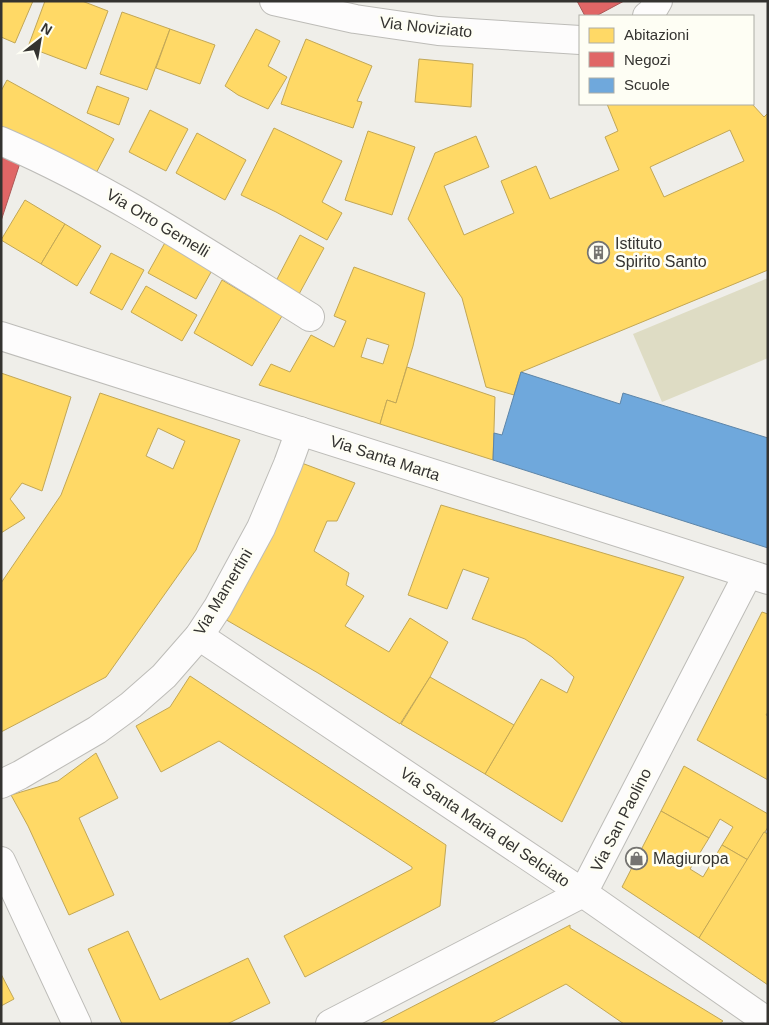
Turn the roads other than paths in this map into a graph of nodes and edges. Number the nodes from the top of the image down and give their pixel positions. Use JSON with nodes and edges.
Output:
{"nodes":[{"id":1,"x":274,"y":1,"type":"edge"},
{"id":2,"x":658,"y":1,"type":"edge"},
{"id":3,"x":648,"y":15,"type":"edge"},
{"id":4,"x":579,"y":40,"type":"edge"},
{"id":5,"x":1,"y":141,"type":"edge"},
{"id":6,"x":310,"y":317,"type":"dead end"},
{"id":7,"x":1,"y":336,"type":"edge"},
{"id":8,"x":300,"y":431,"type":"junction"},
{"id":9,"x":758,"y":577,"type":"edge"},
{"id":10,"x":199,"y":636,"type":"junction"},
{"id":11,"x":1,"y":784,"type":"edge"},
{"id":12,"x":1,"y":861,"type":"edge"},
{"id":13,"x":583,"y":893,"type":"junction"},
{"id":14,"x":765,"y":1022,"type":"edge"},
{"id":15,"x":77,"y":1024,"type":"edge"},
{"id":16,"x":330,"y":1024,"type":"edge"}],
"edges":[{"from":1,"to":4,"type":"street","name":"Via Noviziato"},
{"from":2,"to":3,"type":"street"},
{"from":5,"to":6,"type":"street","name":"Via Orto Gemelli"},
{"from":7,"to":8,"type":"street","name":"Via Santa Marta"},
{"from":8,"to":9,"type":"street","name":"Via Santa Marta"},
{"from":8,"to":10,"type":"street","name":"Via Mamertini"},
{"from":9,"to":13,"type":"street","name":"Via San Paolino"},
{"from":10,"to":11,"type":"street","name":"Via Mamertini"},
{"from":10,"to":13,"type":"street","name":"Via Santa Maria del Selciato"},
{"from":12,"to":15,"type":"street"},
{"from":13,"to":14,"type":"street","name":"Via Santa Maria del Selciato"},
{"from":13,"to":16,"type":"street"}]}
